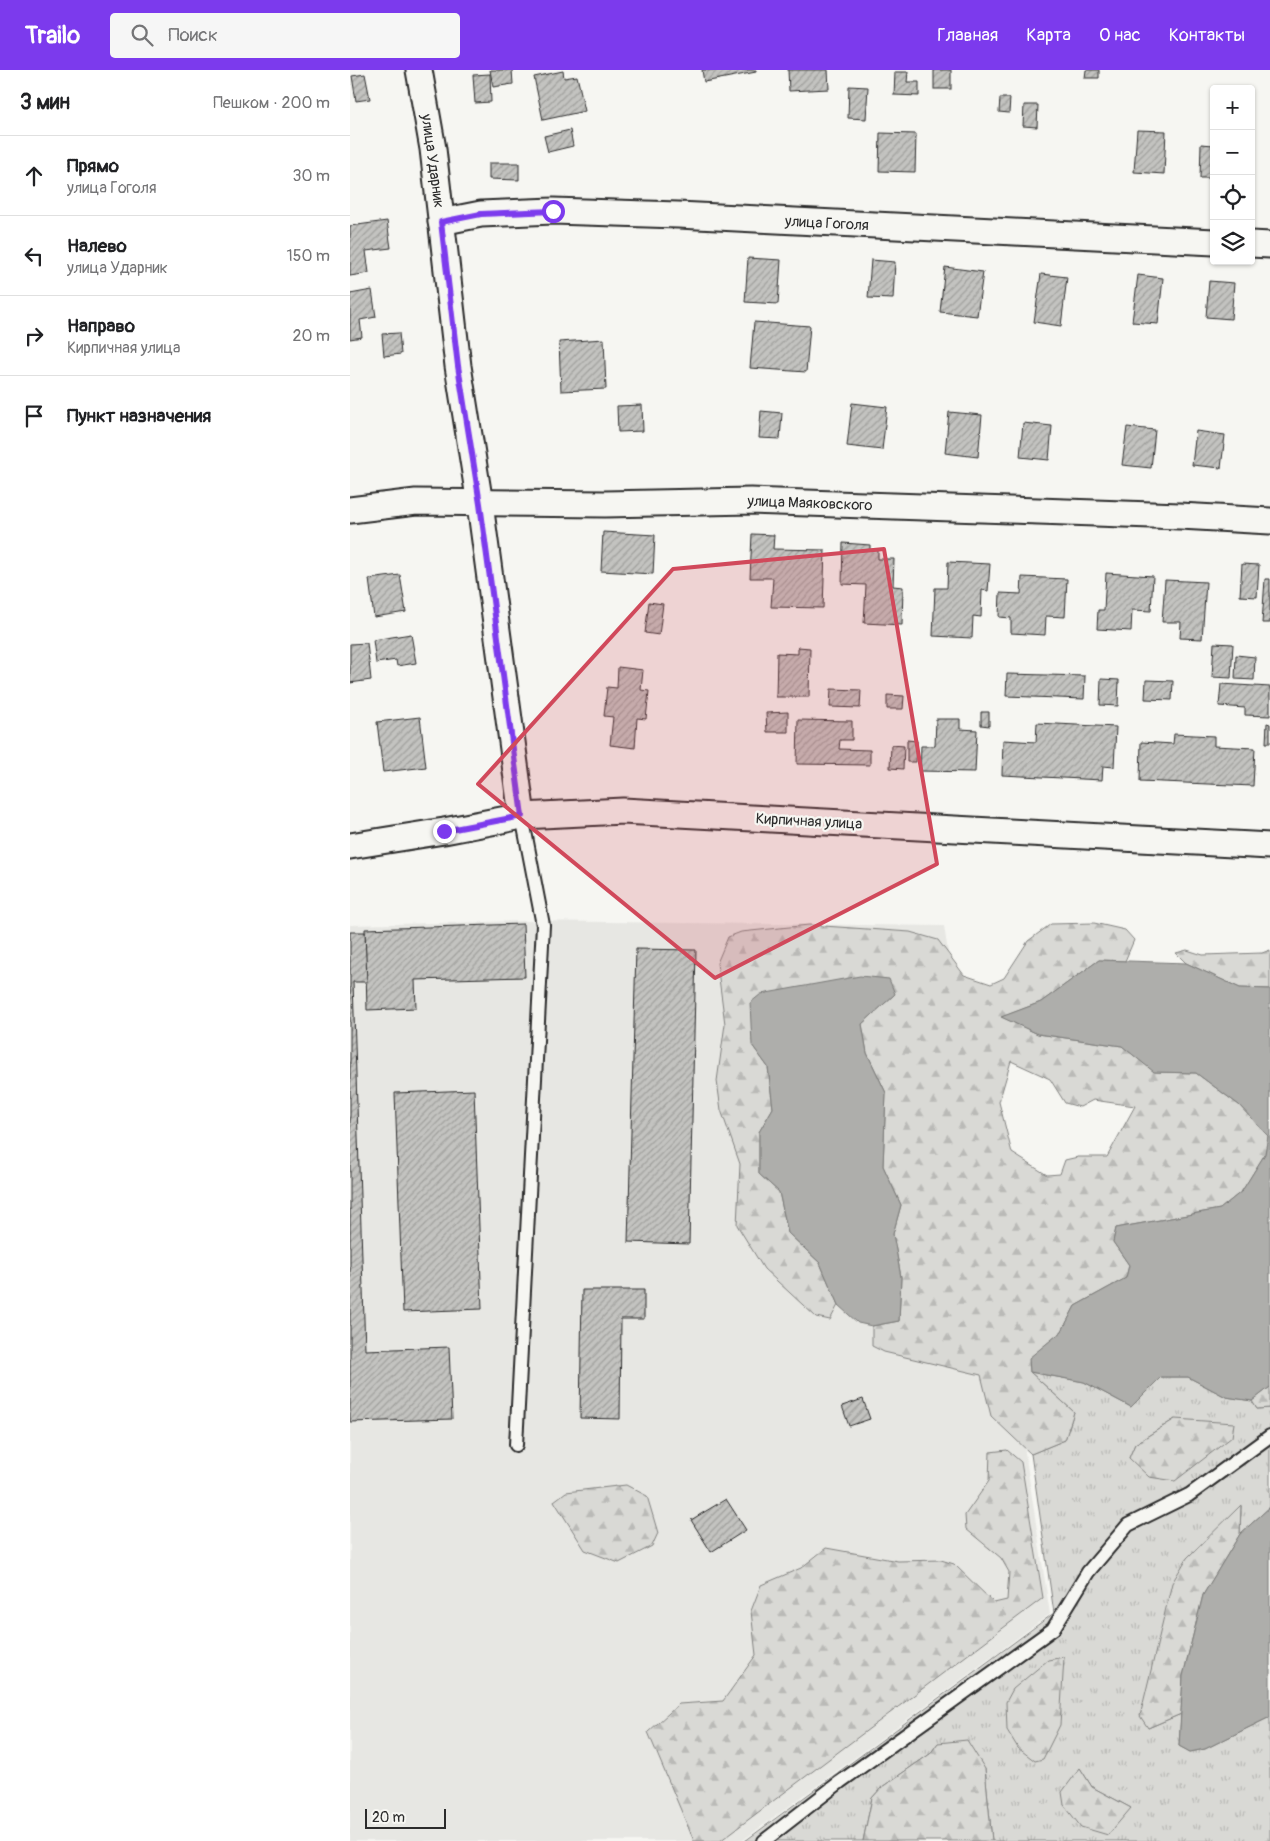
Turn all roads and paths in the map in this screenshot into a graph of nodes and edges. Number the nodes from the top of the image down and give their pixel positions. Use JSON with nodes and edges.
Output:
{"nodes":[{"id":1,"x":419,"y":70,"type":"edge"},
{"id":2,"x":441,"y":222,"type":"junction"},
{"id":3,"x":1210,"y":242,"type":"edge"},
{"id":4,"x":1255,"y":244,"type":"edge"},
{"id":5,"x":1270,"y":245,"type":"edge"},
{"id":6,"x":480,"y":504,"type":"junction"},
{"id":7,"x":350,"y":510,"type":"edge"},
{"id":8,"x":1270,"y":521,"type":"edge"},
{"id":9,"x":522,"y":816,"type":"junction"},
{"id":10,"x":350,"y":846,"type":"edge"},
{"id":11,"x":1270,"y":846,"type":"edge"},
{"id":12,"x":1270,"y":1436,"type":"edge"},
{"id":13,"x":516,"y":1445,"type":"dead end"},
{"id":14,"x":764,"y":1841,"type":"edge"}],
"edges":[{"from":1,"to":2,"type":"street","name":"улица Ударник"},
{"from":2,"to":3,"type":"street","name":"улица Гоголя"},
{"from":2,"to":6,"type":"street","name":"улица Ударник"},
{"from":4,"to":5,"type":"street"},
{"from":6,"to":7,"type":"street","name":"улица Маяковского"},
{"from":6,"to":8,"type":"street","name":"улица Маяковского"},
{"from":6,"to":9,"type":"street","name":"улица Ударник"},
{"from":9,"to":10,"type":"street","name":"Кирпичная улица"},
{"from":9,"to":11,"type":"street","name":"Кирпичная улица"},
{"from":9,"to":13,"type":"lane"},
{"from":12,"to":14,"type":"lane"}]}
